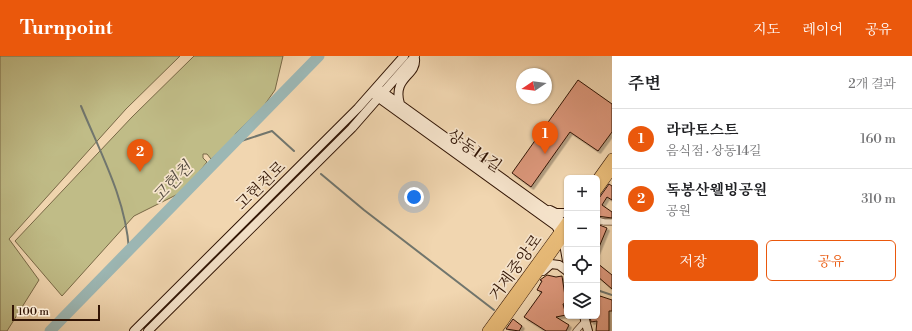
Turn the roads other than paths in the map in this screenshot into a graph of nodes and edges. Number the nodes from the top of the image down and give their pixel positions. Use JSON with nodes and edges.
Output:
{"nodes":[{"id":1,"x":404,"y":56,"type":"edge"},
{"id":2,"x":415,"y":57,"type":"edge"},
{"id":3,"x":374,"y":90,"type":"junction"},
{"id":4,"x":382,"y":96,"type":"junction"},
{"id":5,"x":398,"y":107,"type":"junction"},
{"id":6,"x":352,"y":128,"type":"junction"},
{"id":7,"x":612,"y":158,"type":"edge"},
{"id":8,"x":612,"y":170,"type":"edge"},
{"id":9,"x":600,"y":175,"type":"edge"},
{"id":10,"x":600,"y":187,"type":"edge"},
{"id":11,"x":545,"y":209,"type":"junction"},
{"id":12,"x":564,"y":212,"type":"edge"},
{"id":13,"x":548,"y":219,"type":"junction"},
{"id":14,"x":600,"y":220,"type":"edge"},
{"id":15,"x":612,"y":222,"type":"edge"},
{"id":16,"x":564,"y":229,"type":"edge"},
{"id":17,"x":564,"y":230,"type":"edge"},
{"id":18,"x":564,"y":232,"type":"edge"},
{"id":19,"x":564,"y":233,"type":"edge"},
{"id":20,"x":550,"y":244,"type":"junction"},
{"id":21,"x":564,"y":269,"type":"edge"},
{"id":22,"x":538,"y":274,"type":"junction"},
{"id":23,"x":581,"y":323,"type":"edge"},
{"id":24,"x":134,"y":331,"type":"edge"},
{"id":25,"x":148,"y":331,"type":"edge"},
{"id":26,"x":487,"y":331,"type":"edge"},
{"id":27,"x":497,"y":331,"type":"edge"},
{"id":28,"x":588,"y":331,"type":"edge"}],
"edges":[{"from":1,"to":3,"type":"street","name":"고현천로"},
{"from":2,"to":4,"type":"street","name":"고현천로"},
{"from":2,"to":5,"type":"street"},
{"from":3,"to":4,"type":"street","name":"상동14길"},
{"from":3,"to":24,"type":"street","name":"고현천로"},
{"from":4,"to":5,"type":"street","name":"상동14길"},
{"from":4,"to":6,"type":"street","name":"고현천로"},
{"from":5,"to":6,"type":"street"},
{"from":5,"to":11,"type":"street","name":"상동14길"},
{"from":5,"to":13,"type":"street","name":"상동14길"},
{"from":6,"to":25,"type":"street","name":"고현천로"},
{"from":7,"to":9,"type":"main road"},
{"from":8,"to":10,"type":"main road"},
{"from":11,"to":12,"type":"street"},
{"from":11,"to":16,"type":"street","name":"상동14길"},
{"from":13,"to":17,"type":"street","name":"상동14길"},
{"from":13,"to":20,"type":"street"},
{"from":14,"to":15,"type":"street"},
{"from":18,"to":20,"type":"main road","name":"거제중앙로"},
{"from":19,"to":22,"type":"main road","name":"거제중앙로"},
{"from":20,"to":26,"type":"main road","name":"거제중앙로"},
{"from":21,"to":22,"type":"street"},
{"from":22,"to":27,"type":"main road","name":"거제중앙로"},
{"from":23,"to":28,"type":"street"}]}
